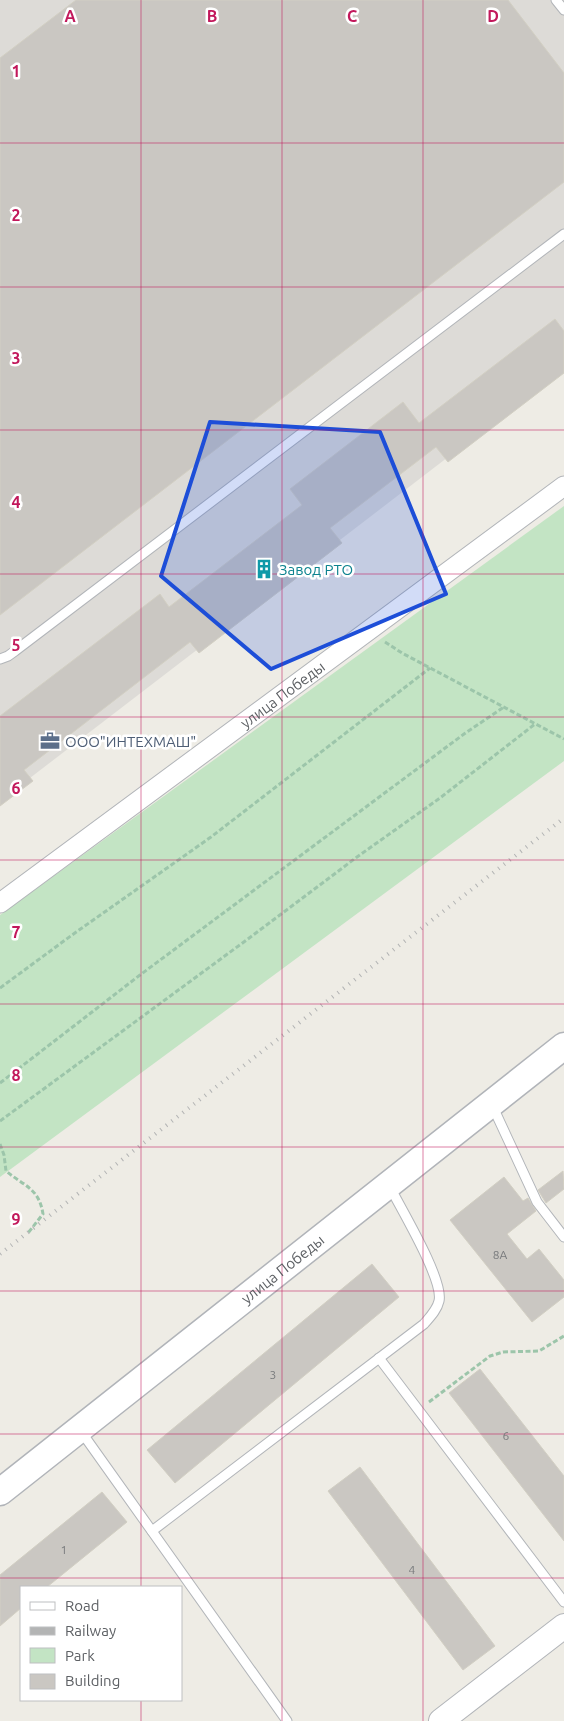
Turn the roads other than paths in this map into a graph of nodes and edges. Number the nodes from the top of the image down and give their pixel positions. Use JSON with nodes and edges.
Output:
{"nodes":[{"id":1,"x":556,"y":0,"type":"edge"},
{"id":2,"x":564,"y":10,"type":"edge"},
{"id":3,"x":564,"y":234,"type":"edge"},
{"id":4,"x":564,"y":486,"type":"edge"},
{"id":5,"x":0,"y":659,"type":"edge"},
{"id":6,"x":0,"y":903,"type":"edge"},
{"id":7,"x":564,"y":1046,"type":"edge"},
{"id":8,"x":491,"y":1103,"type":"junction"},
{"id":9,"x":389,"y":1185,"type":"junction"},
{"id":10,"x":564,"y":1237,"type":"edge"},
{"id":11,"x":379,"y":1358,"type":"junction"},
{"id":12,"x":79,"y":1429,"type":"junction"},
{"id":13,"x":0,"y":1492,"type":"edge"},
{"id":14,"x":152,"y":1532,"type":"junction"},
{"id":15,"x":564,"y":1602,"type":"edge"},
{"id":16,"x":564,"y":1626,"type":"edge"},
{"id":17,"x":287,"y":1721,"type":"edge"},
{"id":18,"x":440,"y":1721,"type":"edge"}],
"edges":[{"from":1,"to":2,"type":"lane"},
{"from":3,"to":5,"type":"lane"},
{"from":4,"to":6,"type":"street","name":"улица Победы"},
{"from":7,"to":8,"type":"main road","name":"улица Победы"},
{"from":8,"to":9,"type":"main road","name":"улица Победы"},
{"from":8,"to":10,"type":"lane"},
{"from":9,"to":11,"type":"lane"},
{"from":9,"to":12,"type":"main road","name":"улица Победы"},
{"from":11,"to":14,"type":"lane"},
{"from":11,"to":15,"type":"lane"},
{"from":12,"to":13,"type":"main road","name":"улица Победы"},
{"from":12,"to":14,"type":"lane"},
{"from":14,"to":17,"type":"lane"},
{"from":16,"to":18,"type":"street"}]}
